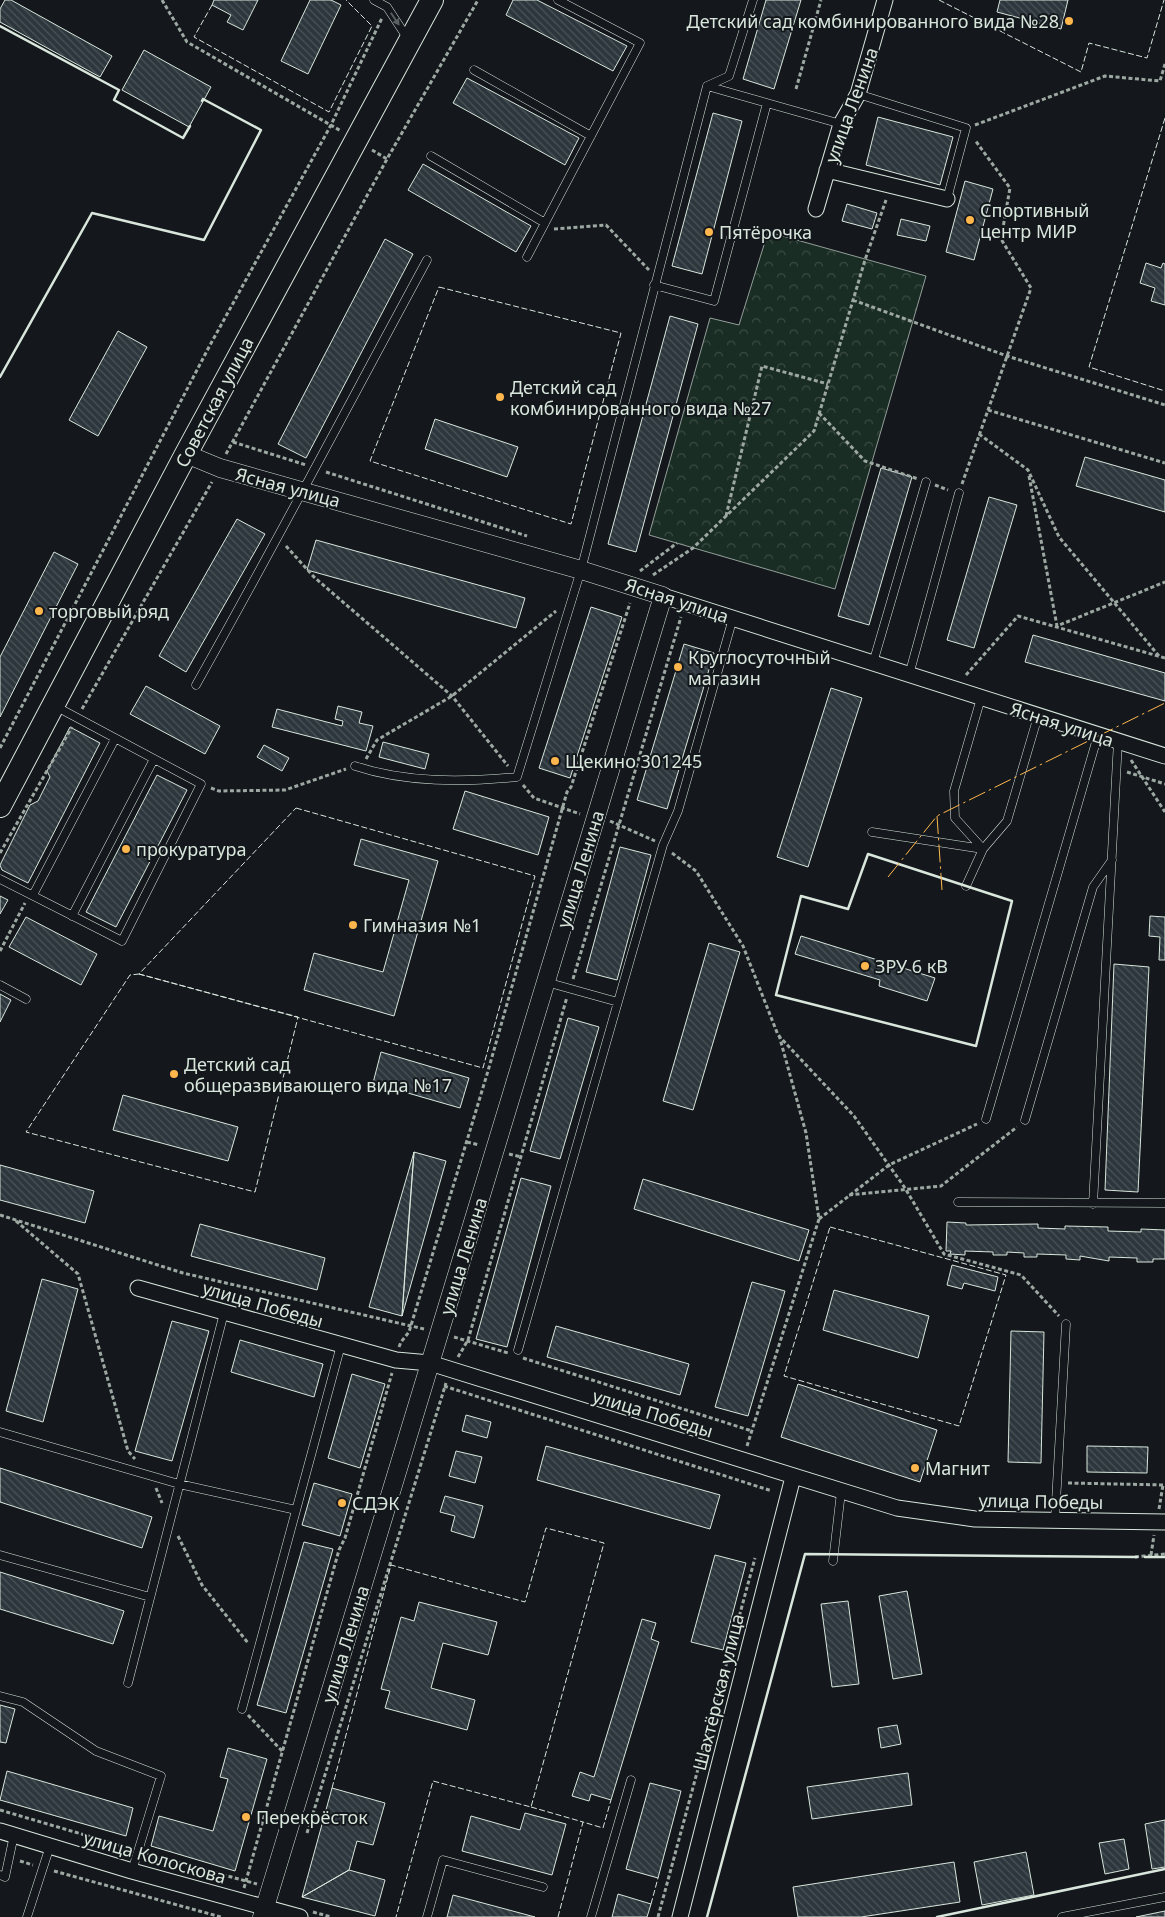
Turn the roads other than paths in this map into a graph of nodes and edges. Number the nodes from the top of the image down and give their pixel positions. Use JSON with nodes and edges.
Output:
{"nodes":[{"id":1,"x":374,"y":0,"type":"edge"},
{"id":2,"x":432,"y":0,"type":"edge"},
{"id":3,"x":558,"y":0,"type":"edge"},
{"id":4,"x":753,"y":0,"type":"edge"},
{"id":5,"x":886,"y":0,"type":"edge"},
{"id":6,"x":410,"y":41,"type":"junction"},
{"id":7,"x":474,"y":70,"type":"dead end"},
{"id":8,"x":707,"y":86,"type":"junction"},
{"id":9,"x":858,"y":94,"type":"junction"},
{"id":10,"x":767,"y":103,"type":"junction"},
{"id":11,"x":841,"y":124,"type":"junction"},
{"id":12,"x":591,"y":136,"type":"junction"},
{"id":13,"x":431,"y":156,"type":"dead end"},
{"id":14,"x":827,"y":170,"type":"junction"},
{"id":15,"x":947,"y":199,"type":"joint"},
{"id":16,"x":816,"y":209,"type":"dead end"},
{"id":17,"x":543,"y":226,"type":"junction"},
{"id":18,"x":527,"y":257,"type":"dead end"},
{"id":19,"x":427,"y":260,"type":"dead end"},
{"id":20,"x":655,"y":281,"type":"junction"},
{"id":21,"x":186,"y":454,"type":"junction"},
{"id":22,"x":926,"y":482,"type":"road end"},
{"id":23,"x":304,"y":490,"type":"junction"},
{"id":24,"x":958,"y":493,"type":"road end"},
{"id":25,"x":581,"y":570,"type":"junction"},
{"id":26,"x":663,"y":596,"type":"junction"},
{"id":27,"x":733,"y":618,"type":"junction"},
{"id":28,"x":872,"y":663,"type":"junction"},
{"id":29,"x":909,"y":675,"type":"junction"},
{"id":30,"x":196,"y":685,"type":"dead end"},
{"id":31,"x":981,"y":698,"type":"junction"},
{"id":32,"x":54,"y":705,"type":"junction"},
{"id":33,"x":1038,"y":716,"type":"junction"},
{"id":34,"x":1098,"y":735,"type":"junction"},
{"id":35,"x":115,"y":739,"type":"junction"},
{"id":36,"x":1118,"y":741,"type":"junction"},
{"id":37,"x":1165,"y":756,"type":"edge"},
{"id":38,"x":154,"y":760,"type":"junction"},
{"id":39,"x":355,"y":766,"type":"road end"},
{"id":40,"x":0,"y":806,"type":"edge"},
{"id":41,"x":872,"y":832,"type":"dead end"},
{"id":42,"x":983,"y":849,"type":"junction"},
{"id":43,"x":1112,"y":860,"type":"junction"},
{"id":44,"x":0,"y":879,"type":"edge"},
{"id":45,"x":966,"y":886,"type":"dead end"},
{"id":46,"x":32,"y":895,"type":"junction"},
{"id":47,"x":72,"y":916,"type":"junction"},
{"id":48,"x":546,"y":982,"type":"junction"},
{"id":49,"x":0,"y":985,"type":"edge"},
{"id":50,"x":26,"y":999,"type":"dead end"},
{"id":51,"x":618,"y":1002,"type":"junction"},
{"id":52,"x":986,"y":1119,"type":"road end"},
{"id":53,"x":1026,"y":1120,"type":"road end"},
{"id":54,"x":958,"y":1202,"type":"dead end"},
{"id":55,"x":1165,"y":1203,"type":"edge"},
{"id":56,"x":1093,"y":1204,"type":"junction"},
{"id":57,"x":138,"y":1288,"type":"dead end"},
{"id":58,"x":224,"y":1314,"type":"junction"},
{"id":59,"x":1066,"y":1324,"type":"road end"},
{"id":60,"x":340,"y":1345,"type":"junction"},
{"id":61,"x":518,"y":1350,"type":"dead end"},
{"id":62,"x":430,"y":1363,"type":"junction"},
{"id":63,"x":0,"y":1432,"type":"edge"},
{"id":64,"x":793,"y":1477,"type":"junction"},
{"id":65,"x":179,"y":1484,"type":"junction"},
{"id":66,"x":842,"y":1492,"type":"junction"},
{"id":67,"x":296,"y":1510,"type":"junction"},
{"id":68,"x":1055,"y":1520,"type":"junction"},
{"id":69,"x":1165,"y":1522,"type":"edge"},
{"id":70,"x":0,"y":1555,"type":"edge"},
{"id":71,"x":833,"y":1561,"type":"dead end"},
{"id":72,"x":150,"y":1597,"type":"junction"},
{"id":73,"x":128,"y":1683,"type":"dead end"},
{"id":74,"x":0,"y":1696,"type":"edge"},
{"id":75,"x":242,"y":1709,"type":"road end"},
{"id":76,"x":631,"y":1780,"type":"dead end"},
{"id":77,"x":7,"y":1833,"type":"edge"},
{"id":78,"x":50,"y":1846,"type":"junction"},
{"id":79,"x":132,"y":1871,"type":"junction"},
{"id":80,"x":0,"y":1875,"type":"edge"},
{"id":81,"x":543,"y":1887,"type":"dead end"},
{"id":82,"x":1165,"y":1896,"type":"edge"},
{"id":83,"x":263,"y":1912,"type":"edge"},
{"id":84,"x":304,"y":1914,"type":"edge"},
{"id":85,"x":27,"y":1917,"type":"edge"},
{"id":86,"x":427,"y":1917,"type":"edge"},
{"id":87,"x":591,"y":1917,"type":"edge"},
{"id":88,"x":680,"y":1917,"type":"edge"},
{"id":89,"x":1062,"y":1917,"type":"edge"}],
"edges":[{"from":1,"to":6,"type":"lane","one_way":true},
{"from":2,"to":6,"type":"main road","name":"Советская улица"},
{"from":3,"to":12,"type":"lane"},
{"from":4,"to":8,"type":"lane"},
{"from":5,"to":9,"type":"street","name":"улица Ленина"},
{"from":6,"to":21,"type":"main road","name":"Советская улица"},
{"from":7,"to":12,"type":"lane"},
{"from":8,"to":10,"type":"lane"},
{"from":8,"to":20,"type":"lane"},
{"from":9,"to":11,"type":"street","name":"улица Ленина"},
{"from":9,"to":15,"type":"lane"},
{"from":10,"to":11,"type":"lane"},
{"from":10,"to":20,"type":"lane"},
{"from":11,"to":14,"type":"street","name":"улица Ленина"},
{"from":12,"to":17,"type":"lane"},
{"from":13,"to":17,"type":"lane"},
{"from":14,"to":15,"type":"street"},
{"from":14,"to":16,"type":"street","name":"улица Ленина"},
{"from":17,"to":18,"type":"lane"},
{"from":19,"to":23,"type":"lane"},
{"from":20,"to":25,"type":"lane"},
{"from":21,"to":23,"type":"street","name":"Ясная улица"},
{"from":21,"to":32,"type":"main road","name":"Советская улица"},
{"from":22,"to":28,"type":"lane"},
{"from":23,"to":25,"type":"street","name":"Ясная улица"},
{"from":23,"to":30,"type":"lane"},
{"from":24,"to":29,"type":"lane"},
{"from":25,"to":26,"type":"street","name":"Ясная улица"},
{"from":25,"to":39,"type":"lane"},
{"from":26,"to":27,"type":"street","name":"Ясная улица"},
{"from":26,"to":48,"type":"street","name":"улица Ленина"},
{"from":27,"to":28,"type":"street","name":"Ясная улица"},
{"from":27,"to":51,"type":"lane"},
{"from":28,"to":29,"type":"street","name":"Ясная улица"},
{"from":29,"to":31,"type":"street","name":"Ясная улица"},
{"from":31,"to":33,"type":"street","name":"Ясная улица"},
{"from":31,"to":42,"type":"lane"},
{"from":32,"to":35,"type":"lane"},
{"from":32,"to":40,"type":"main road","name":"Советская улица"},
{"from":33,"to":34,"type":"street","name":"Ясная улица"},
{"from":33,"to":42,"type":"lane"},
{"from":34,"to":36,"type":"street","name":"Ясная улица"},
{"from":34,"to":52,"type":"lane"},
{"from":35,"to":38,"type":"lane"},
{"from":35,"to":46,"type":"lane"},
{"from":36,"to":37,"type":"street","name":"Ясная улица"},
{"from":36,"to":43,"type":"lane"},
{"from":38,"to":47,"type":"lane"},
{"from":38,"to":47,"type":"lane"},
{"from":41,"to":42,"type":"lane"},
{"from":42,"to":45,"type":"lane"},
{"from":43,"to":53,"type":"lane"},
{"from":43,"to":56,"type":"lane"},
{"from":44,"to":46,"type":"lane"},
{"from":46,"to":47,"type":"lane"},
{"from":48,"to":51,"type":"lane"},
{"from":48,"to":62,"type":"street","name":"улица Ленина"},
{"from":49,"to":50,"type":"lane"},
{"from":51,"to":61,"type":"lane"},
{"from":54,"to":56,"type":"lane"},
{"from":55,"to":56,"type":"lane"},
{"from":57,"to":58,"type":"street","name":"улица Победы"},
{"from":58,"to":60,"type":"street","name":"улица Победы"},
{"from":58,"to":65,"type":"lane"},
{"from":59,"to":68,"type":"lane"},
{"from":60,"to":62,"type":"street","name":"улица Победы"},
{"from":60,"to":67,"type":"lane"},
{"from":62,"to":64,"type":"street","name":"улица Победы"},
{"from":62,"to":83,"type":"street","name":"улица Ленина"},
{"from":63,"to":65,"type":"lane"},
{"from":64,"to":66,"type":"street","name":"улица Победы"},
{"from":64,"to":88,"type":"street","name":"Шахтёрская улица"},
{"from":65,"to":67,"type":"lane"},
{"from":65,"to":72,"type":"lane"},
{"from":66,"to":68,"type":"street","name":"улица Победы"},
{"from":66,"to":71,"type":"lane"},
{"from":67,"to":75,"type":"lane"},
{"from":68,"to":69,"type":"street","name":"улица Победы"},
{"from":70,"to":72,"type":"lane"},
{"from":72,"to":73,"type":"lane"},
{"from":74,"to":79,"type":"lane"},
{"from":76,"to":87,"type":"lane"},
{"from":77,"to":78,"type":"street","name":"улица Колоскова"},
{"from":77,"to":80,"type":"lane"},
{"from":78,"to":79,"type":"street","name":"улица Колоскова"},
{"from":78,"to":85,"type":"lane"},
{"from":79,"to":83,"type":"street","name":"улица Колоскова"},
{"from":81,"to":86,"type":"lane"},
{"from":82,"to":89,"type":"lane"},
{"from":83,"to":84,"type":"street","name":"улица Колоскова"}]}
